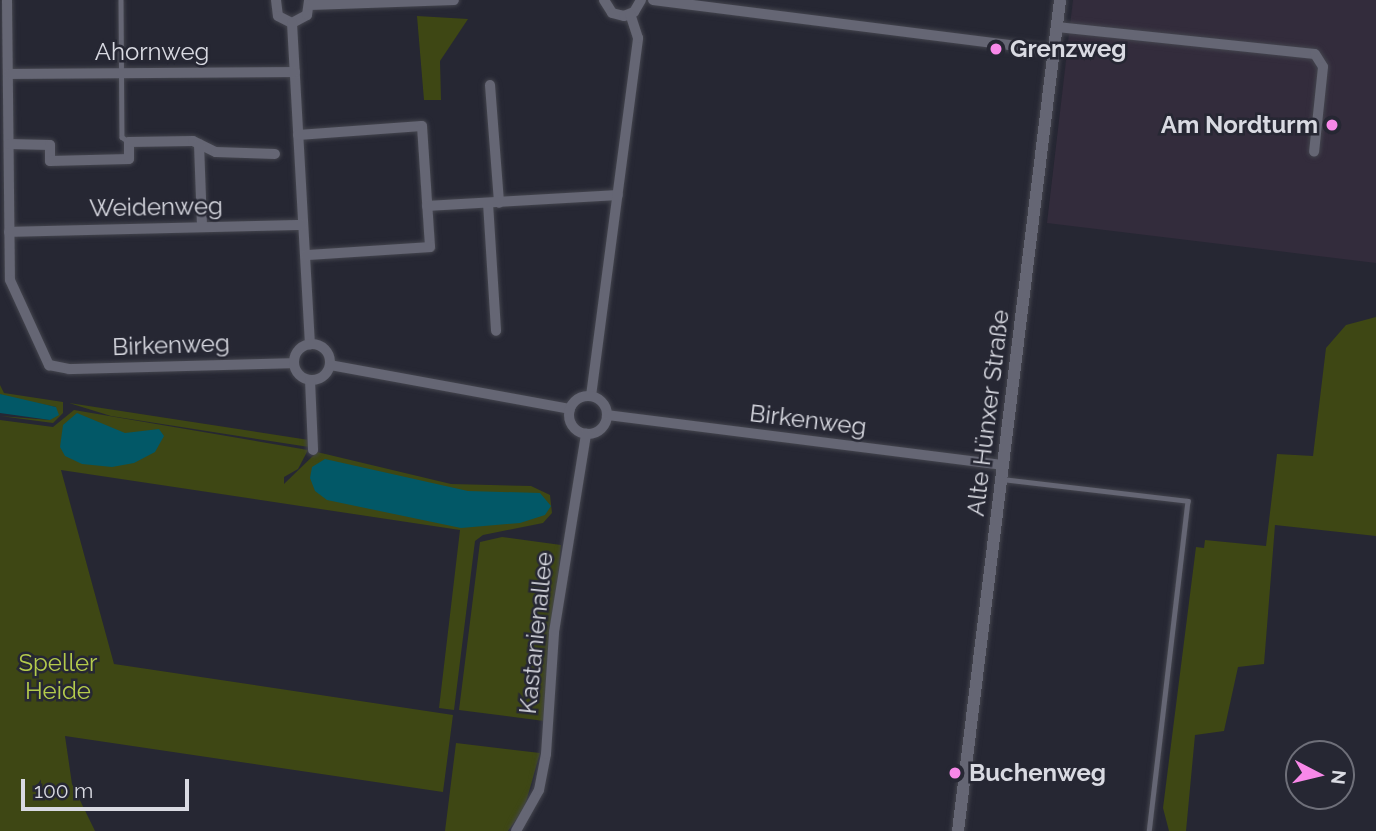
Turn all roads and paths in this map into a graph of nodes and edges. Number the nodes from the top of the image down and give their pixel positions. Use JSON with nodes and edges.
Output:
{"nodes":[{"id":1,"x":121,"y":0,"type":"edge"},
{"id":2,"x":276,"y":0,"type":"edge"},
{"id":3,"x":454,"y":0,"type":"edge"},
{"id":4,"x":604,"y":0,"type":"edge"},
{"id":5,"x":642,"y":0,"type":"edge"},
{"id":6,"x":653,"y":0,"type":"edge"},
{"id":7,"x":1060,"y":0,"type":"edge"},
{"id":8,"x":309,"y":2,"type":"edge"},
{"id":9,"x":7,"y":3,"type":"edge"},
{"id":10,"x":629,"y":15,"type":"junction"},
{"id":11,"x":292,"y":23,"type":"junction"},
{"id":12,"x":1057,"y":27,"type":"junction"},
{"id":13,"x":1055,"y":51,"type":"junction"},
{"id":14,"x":295,"y":72,"type":"junction"},
{"id":15,"x":122,"y":73,"type":"junction"},
{"id":16,"x":9,"y":74,"type":"junction"},
{"id":17,"x":490,"y":85,"type":"dead end"},
{"id":18,"x":298,"y":135,"type":"junction"},
{"id":19,"x":129,"y":142,"type":"junction"},
{"id":20,"x":9,"y":144,"type":"junction"},
{"id":21,"x":199,"y":144,"type":"junction"},
{"id":22,"x":1314,"y":152,"type":"dead end"},
{"id":23,"x":275,"y":154,"type":"dead end"},
{"id":24,"x":618,"y":195,"type":"junction"},
{"id":25,"x":499,"y":203,"type":"junction"},
{"id":26,"x":488,"y":204,"type":"junction"},
{"id":27,"x":427,"y":206,"type":"junction"},
{"id":28,"x":303,"y":225,"type":"junction"},
{"id":29,"x":202,"y":227,"type":"junction"},
{"id":30,"x":9,"y":232,"type":"junction"},
{"id":31,"x":305,"y":255,"type":"junction"},
{"id":32,"x":496,"y":331,"type":"dead end"},
{"id":33,"x":310,"y":344,"type":"junction"},
{"id":34,"x":294,"y":363,"type":"junction"},
{"id":35,"x":330,"y":366,"type":"junction"},
{"id":36,"x":310,"y":380,"type":"junction"},
{"id":37,"x":591,"y":396,"type":"junction"},
{"id":38,"x":570,"y":410,"type":"junction"},
{"id":39,"x":607,"y":415,"type":"junction"},
{"id":40,"x":586,"y":433,"type":"junction"},
{"id":41,"x":313,"y":450,"type":"dead end"},
{"id":42,"x":1003,"y":466,"type":"junction"},
{"id":43,"x":1001,"y":479,"type":"junction"},
{"id":44,"x":516,"y":831,"type":"edge"},
{"id":45,"x":958,"y":831,"type":"edge"},
{"id":46,"x":1149,"y":831,"type":"edge"}],
"edges":[{"from":1,"to":15,"type":"lane"},
{"from":2,"to":11,"type":"street"},
{"from":3,"to":8,"type":"street"},
{"from":4,"to":10,"type":"street"},
{"from":5,"to":10,"type":"street"},
{"from":6,"to":13,"type":"street"},
{"from":7,"to":12,"type":"street","name":"Alte Hünxer Straße"},
{"from":8,"to":11,"type":"street"},
{"from":9,"to":16,"type":"street"},
{"from":10,"to":24,"type":"street"},
{"from":11,"to":14,"type":"street"},
{"from":12,"to":13,"type":"street","name":"Alte Hünxer Straße"},
{"from":12,"to":22,"type":"street"},
{"from":13,"to":42,"type":"street","name":"Alte Hünxer Straße"},
{"from":14,"to":15,"type":"street","name":"Ahornweg"},
{"from":14,"to":18,"type":"street"},
{"from":15,"to":16,"type":"street","name":"Ahornweg"},
{"from":15,"to":19,"type":"lane"},
{"from":16,"to":20,"type":"street"},
{"from":17,"to":25,"type":"street"},
{"from":18,"to":27,"type":"street"},
{"from":18,"to":28,"type":"street"},
{"from":19,"to":20,"type":"street"},
{"from":19,"to":21,"type":"street"},
{"from":20,"to":30,"type":"street"},
{"from":21,"to":23,"type":"street"},
{"from":21,"to":29,"type":"street"},
{"from":24,"to":25,"type":"street"},
{"from":24,"to":37,"type":"street"},
{"from":25,"to":26,"type":"street"},
{"from":26,"to":27,"type":"street"},
{"from":26,"to":32,"type":"street"},
{"from":27,"to":31,"type":"street"},
{"from":28,"to":29,"type":"street","name":"Weidenweg"},
{"from":28,"to":31,"type":"street"},
{"from":29,"to":30,"type":"street","name":"Weidenweg"},
{"from":30,"to":34,"type":"street","name":"Birkenweg"},
{"from":31,"to":33,"type":"street"},
{"from":33,"to":34,"type":"street"},
{"from":33,"to":35,"type":"street"},
{"from":34,"to":36,"type":"street"},
{"from":35,"to":36,"type":"street"},
{"from":35,"to":38,"type":"street"},
{"from":36,"to":41,"type":"street"},
{"from":37,"to":38,"type":"street"},
{"from":37,"to":39,"type":"street"},
{"from":38,"to":40,"type":"street"},
{"from":39,"to":40,"type":"street"},
{"from":39,"to":42,"type":"street","name":"Birkenweg"},
{"from":40,"to":44,"type":"street","name":"Kastanienallee"},
{"from":42,"to":43,"type":"street","name":"Alte Hünxer Straße"},
{"from":43,"to":45,"type":"street","name":"Alte Hünxer Straße"},
{"from":43,"to":46,"type":"lane"}]}
